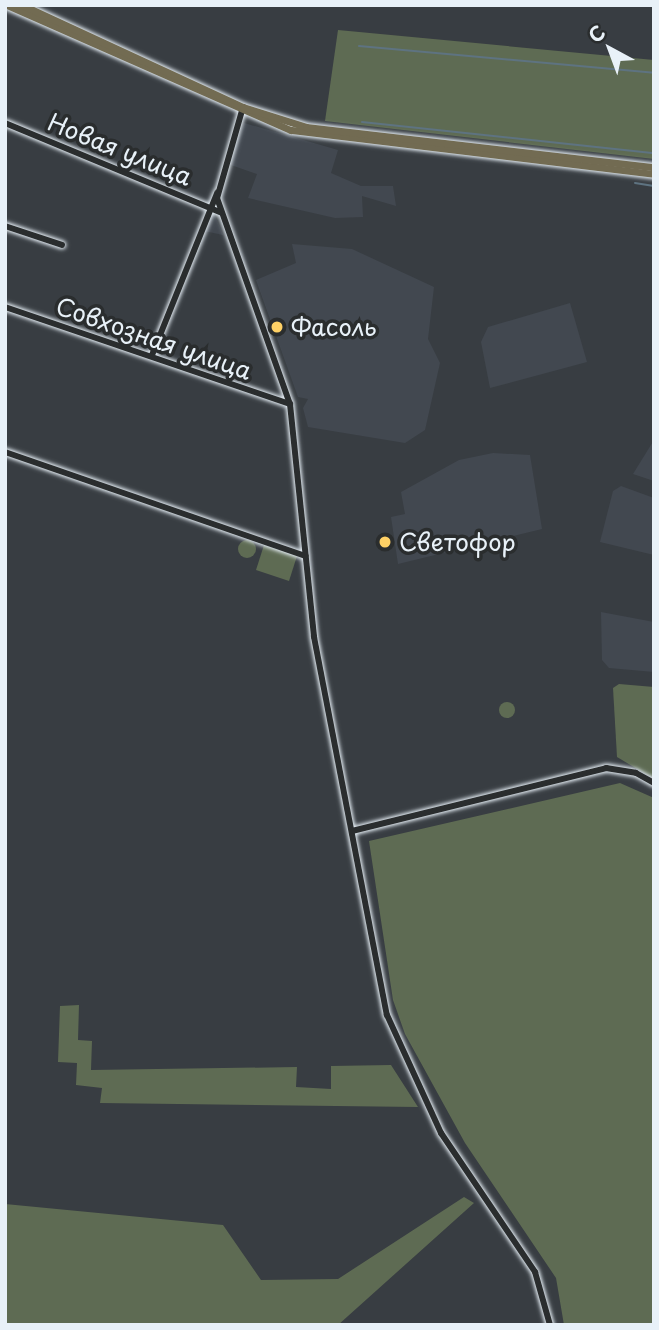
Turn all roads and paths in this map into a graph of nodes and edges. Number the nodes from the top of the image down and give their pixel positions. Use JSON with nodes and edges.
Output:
{"nodes":[{"id":1,"x":7,"y":5,"type":"edge"},
{"id":2,"x":22,"y":5,"type":"edge"},
{"id":3,"x":242,"y":110,"type":"junction"},
{"id":4,"x":5,"y":123,"type":"edge"},
{"id":5,"x":654,"y":167,"type":"edge"},
{"id":6,"x":654,"y":174,"type":"edge"},
{"id":7,"x":217,"y":191,"type":"junction"},
{"id":8,"x":210,"y":207,"type":"junction"},
{"id":9,"x":220,"y":212,"type":"junction"},
{"id":10,"x":5,"y":226,"type":"edge"},
{"id":11,"x":62,"y":245,"type":"dead end"},
{"id":12,"x":5,"y":306,"type":"edge"},
{"id":13,"x":152,"y":355,"type":"junction"},
{"id":14,"x":290,"y":404,"type":"junction"},
{"id":15,"x":5,"y":452,"type":"edge"},
{"id":16,"x":305,"y":556,"type":"junction"},
{"id":17,"x":654,"y":783,"type":"edge"},
{"id":18,"x":352,"y":831,"type":"junction"},
{"id":19,"x":550,"y":1325,"type":"edge"}],
"edges":[{"from":1,"to":3,"type":"main road"},
{"from":2,"to":3,"type":"main road"},
{"from":3,"to":5,"type":"main road"},
{"from":3,"to":6,"type":"main road"},
{"from":3,"to":7,"type":"street"},
{"from":4,"to":8,"type":"street","name":"Новая улица"},
{"from":7,"to":8,"type":"street"},
{"from":7,"to":9,"type":"street"},
{"from":8,"to":9,"type":"street","name":"Новая улица"},
{"from":8,"to":13,"type":"street"},
{"from":9,"to":14,"type":"street"},
{"from":10,"to":11,"type":"street"},
{"from":12,"to":13,"type":"street","name":"Совхозная улица"},
{"from":13,"to":14,"type":"street","name":"Совхозная улица"},
{"from":14,"to":16,"type":"street"},
{"from":15,"to":16,"type":"street"},
{"from":16,"to":18,"type":"street"},
{"from":17,"to":18,"type":"street"},
{"from":18,"to":19,"type":"street"}]}
